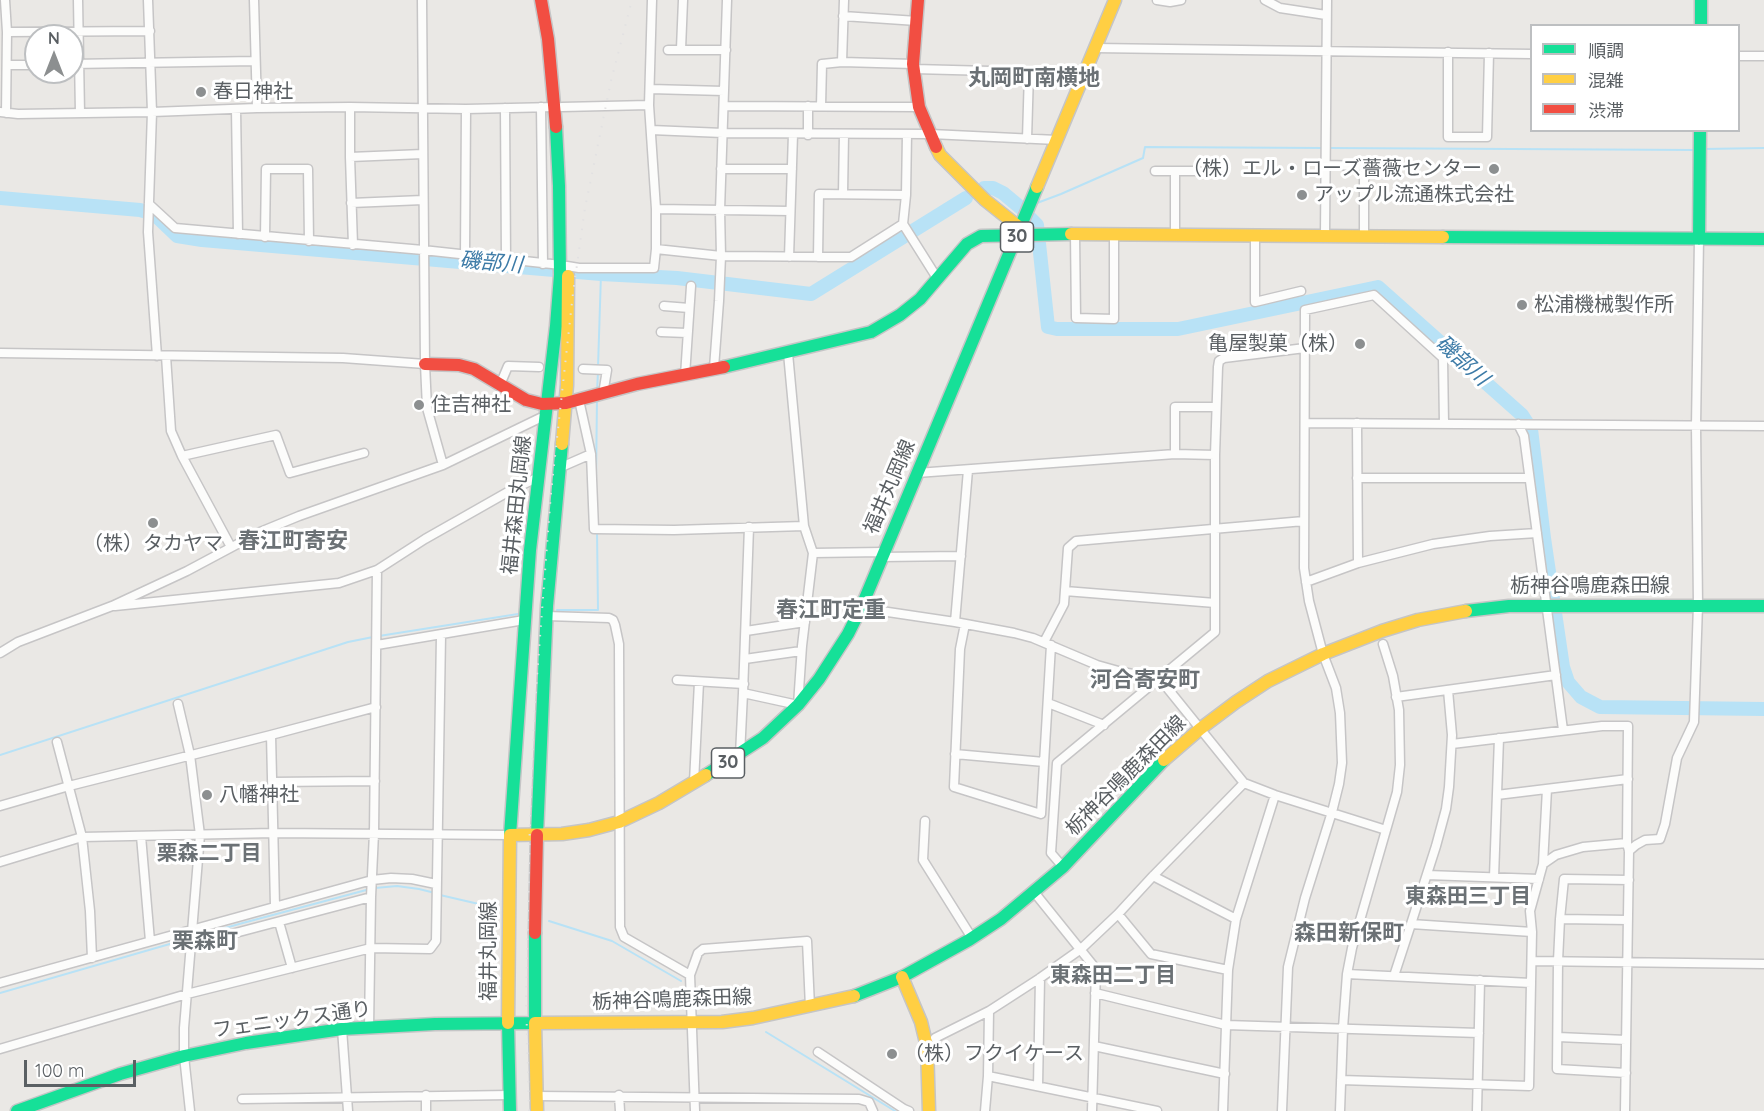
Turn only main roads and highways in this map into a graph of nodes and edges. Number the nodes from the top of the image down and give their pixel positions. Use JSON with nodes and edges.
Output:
{"nodes":[{"id":1,"x":541,"y":0,"type":"edge"},
{"id":2,"x":546,"y":0,"type":"edge"},
{"id":3,"x":918,"y":0,"type":"edge"},
{"id":4,"x":1115,"y":0,"type":"edge"},
{"id":5,"x":1701,"y":0,"type":"edge"},
{"id":6,"x":1701,"y":24,"type":"edge"},
{"id":7,"x":558,"y":107,"type":"junction"},
{"id":8,"x":1700,"y":132,"type":"edge"},
{"id":9,"x":1019,"y":231,"type":"junction"},
{"id":10,"x":1700,"y":239,"type":"junction"},
{"id":11,"x":1764,"y":239,"type":"edge"},
{"id":12,"x":564,"y":270,"type":"junction"},
{"id":13,"x":425,"y":364,"type":"road end"},
{"id":14,"x":566,"y":403,"type":"junction"},
{"id":15,"x":547,"y":404,"type":"junction"},
{"id":16,"x":1764,"y":606,"type":"edge"},
{"id":17,"x":510,"y":835,"type":"junction"},
{"id":18,"x":537,"y":835,"type":"junction"},
{"id":19,"x":902,"y":977,"type":"junction"},
{"id":20,"x":508,"y":1023,"type":"junction"},
{"id":21,"x":535,"y":1023,"type":"junction"},
{"id":22,"x":17,"y":1111,"type":"edge"},
{"id":23,"x":510,"y":1111,"type":"edge"},
{"id":24,"x":537,"y":1111,"type":"edge"},
{"id":25,"x":929,"y":1111,"type":"edge"}],
"edges":[{"from":1,"to":7,"type":"main road","name":"福井森田丸岡線"},
{"from":2,"to":7,"type":"main road","name":"福井森田丸岡線"},
{"from":3,"to":9,"type":"main road"},
{"from":4,"to":9,"type":"main road","name":"福井丸岡線","number":"30"},
{"from":5,"to":6,"type":"main road"},
{"from":7,"to":12,"type":"main road","name":"福井森田丸岡線"},
{"from":8,"to":10,"type":"main road"},
{"from":9,"to":10,"type":"main road"},
{"from":9,"to":14,"type":"main road"},
{"from":9,"to":18,"type":"main road","name":"福井丸岡線","number":"30"},
{"from":10,"to":11,"type":"main road"},
{"from":12,"to":14,"type":"main road","name":"福井森田丸岡線"},
{"from":12,"to":15,"type":"main road","name":"福井森田丸岡線"},
{"from":13,"to":15,"type":"main road"},
{"from":14,"to":15,"type":"main road"},
{"from":14,"to":18,"type":"main road","name":"福井森田丸岡線"},
{"from":15,"to":17,"type":"main road","name":"福井森田丸岡線"},
{"from":16,"to":19,"type":"main road","name":"栃神谷鳴鹿森田線"},
{"from":17,"to":18,"type":"main road","name":"福井丸岡線","number":"30"},
{"from":17,"to":20,"type":"main road","name":"福井丸岡線"},
{"from":18,"to":21,"type":"main road"},
{"from":19,"to":21,"type":"main road","name":"栃神谷鳴鹿森田線"},
{"from":19,"to":25,"type":"main road"},
{"from":20,"to":21,"type":"main road","name":"福井丸岡線"},
{"from":20,"to":22,"type":"main road","name":"フェニックス通り"},
{"from":20,"to":23,"type":"main road"},
{"from":21,"to":24,"type":"main road"}]}
